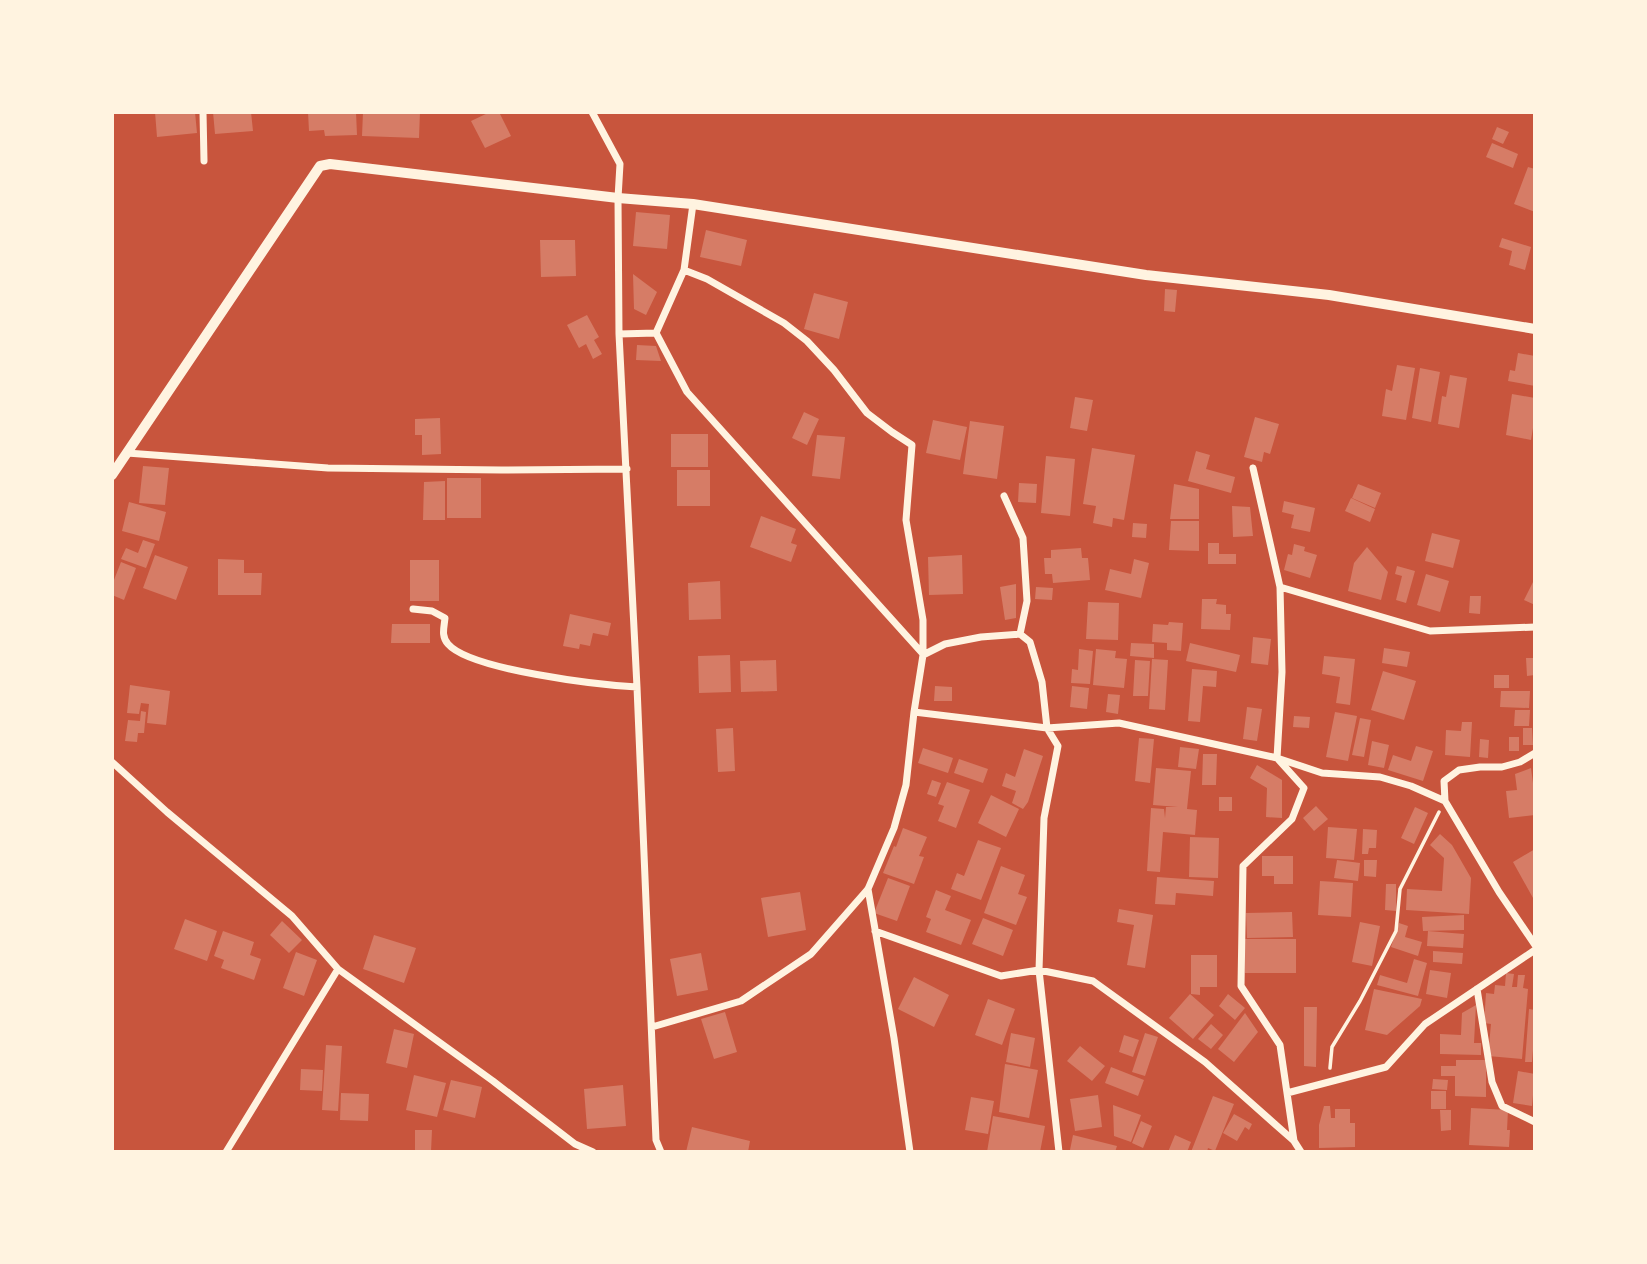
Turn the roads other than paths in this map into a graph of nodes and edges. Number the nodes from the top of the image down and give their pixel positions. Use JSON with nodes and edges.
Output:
{"nodes":[{"id":1,"x":203,"y":112,"type":"edge"},
{"id":2,"x":592,"y":112,"type":"edge"},
{"id":3,"x":204,"y":161,"type":"dead end"},
{"id":4,"x":618,"y":198,"type":"junction"},
{"id":5,"x":693,"y":205,"type":"junction"},
{"id":6,"x":684,"y":270,"type":"junction"},
{"id":7,"x":1535,"y":329,"type":"edge"},
{"id":8,"x":656,"y":333,"type":"junction"},
{"id":9,"x":619,"y":334,"type":"junction"},
{"id":10,"x":127,"y":453,"type":"junction"},
{"id":11,"x":1253,"y":468,"type":"dead end"},
{"id":12,"x":627,"y":469,"type":"junction"},
{"id":13,"x":112,"y":475,"type":"edge"},
{"id":14,"x":1004,"y":496,"type":"dead end"},
{"id":15,"x":1280,"y":587,"type":"junction"},
{"id":16,"x":413,"y":608,"type":"dead end"},
{"id":17,"x":1535,"y":628,"type":"edge"},
{"id":18,"x":1020,"y":634,"type":"junction"},
{"id":19,"x":923,"y":655,"type":"junction"},
{"id":20,"x":637,"y":687,"type":"junction"},
{"id":21,"x":914,"y":712,"type":"junction"},
{"id":22,"x":1047,"y":728,"type":"junction"},
{"id":23,"x":1535,"y":754,"type":"edge"},
{"id":24,"x":1277,"y":758,"type":"junction"},
{"id":25,"x":112,"y":762,"type":"edge"},
{"id":26,"x":1445,"y":801,"type":"junction"},
{"id":27,"x":868,"y":889,"type":"junction"},
{"id":28,"x":875,"y":932,"type":"junction"},
{"id":29,"x":1535,"y":945,"type":"edge"},
{"id":30,"x":1535,"y":950,"type":"edge"},
{"id":31,"x":338,"y":969,"type":"junction"},
{"id":32,"x":1039,"y":970,"type":"junction"},
{"id":33,"x":1477,"y":989,"type":"junction"},
{"id":34,"x":652,"y":1027,"type":"junction"},
{"id":35,"x":1287,"y":1093,"type":"junction"},
{"id":36,"x":1535,"y":1122,"type":"edge"},
{"id":37,"x":1294,"y":1141,"type":"junction"},
{"id":38,"x":226,"y":1152,"type":"edge"},
{"id":39,"x":593,"y":1152,"type":"edge"},
{"id":40,"x":662,"y":1152,"type":"edge"},
{"id":41,"x":910,"y":1152,"type":"edge"},
{"id":42,"x":1059,"y":1152,"type":"edge"},
{"id":43,"x":1301,"y":1152,"type":"edge"}],
"edges":[{"from":1,"to":3,"type":"street"},
{"from":2,"to":4,"type":"street"},
{"from":4,"to":5,"type":"street"},
{"from":4,"to":9,"type":"street"},
{"from":4,"to":10,"type":"street"},
{"from":5,"to":6,"type":"street"},
{"from":5,"to":7,"type":"street"},
{"from":6,"to":8,"type":"street"},
{"from":6,"to":19,"type":"street"},
{"from":8,"to":9,"type":"street"},
{"from":8,"to":19,"type":"street"},
{"from":9,"to":12,"type":"street"},
{"from":10,"to":12,"type":"street"},
{"from":10,"to":13,"type":"street"},
{"from":11,"to":15,"type":"street"},
{"from":12,"to":20,"type":"street"},
{"from":14,"to":18,"type":"street"},
{"from":15,"to":17,"type":"street"},
{"from":15,"to":24,"type":"street"},
{"from":16,"to":20,"type":"street"},
{"from":18,"to":19,"type":"street"},
{"from":18,"to":22,"type":"street"},
{"from":19,"to":21,"type":"street"},
{"from":20,"to":34,"type":"street"},
{"from":21,"to":22,"type":"street"},
{"from":21,"to":27,"type":"street"},
{"from":22,"to":24,"type":"street"},
{"from":22,"to":32,"type":"street"},
{"from":23,"to":26,"type":"street"},
{"from":24,"to":26,"type":"street"},
{"from":24,"to":35,"type":"street"},
{"from":25,"to":31,"type":"street"},
{"from":26,"to":29,"type":"street"},
{"from":27,"to":28,"type":"street"},
{"from":27,"to":34,"type":"street"},
{"from":28,"to":32,"type":"street"},
{"from":28,"to":41,"type":"street"},
{"from":30,"to":33,"type":"street"},
{"from":31,"to":38,"type":"street"},
{"from":31,"to":39,"type":"street"},
{"from":32,"to":37,"type":"street"},
{"from":32,"to":42,"type":"street"},
{"from":33,"to":35,"type":"street"},
{"from":33,"to":36,"type":"street"},
{"from":34,"to":40,"type":"street"},
{"from":35,"to":37,"type":"street"},
{"from":37,"to":43,"type":"street"}]}
